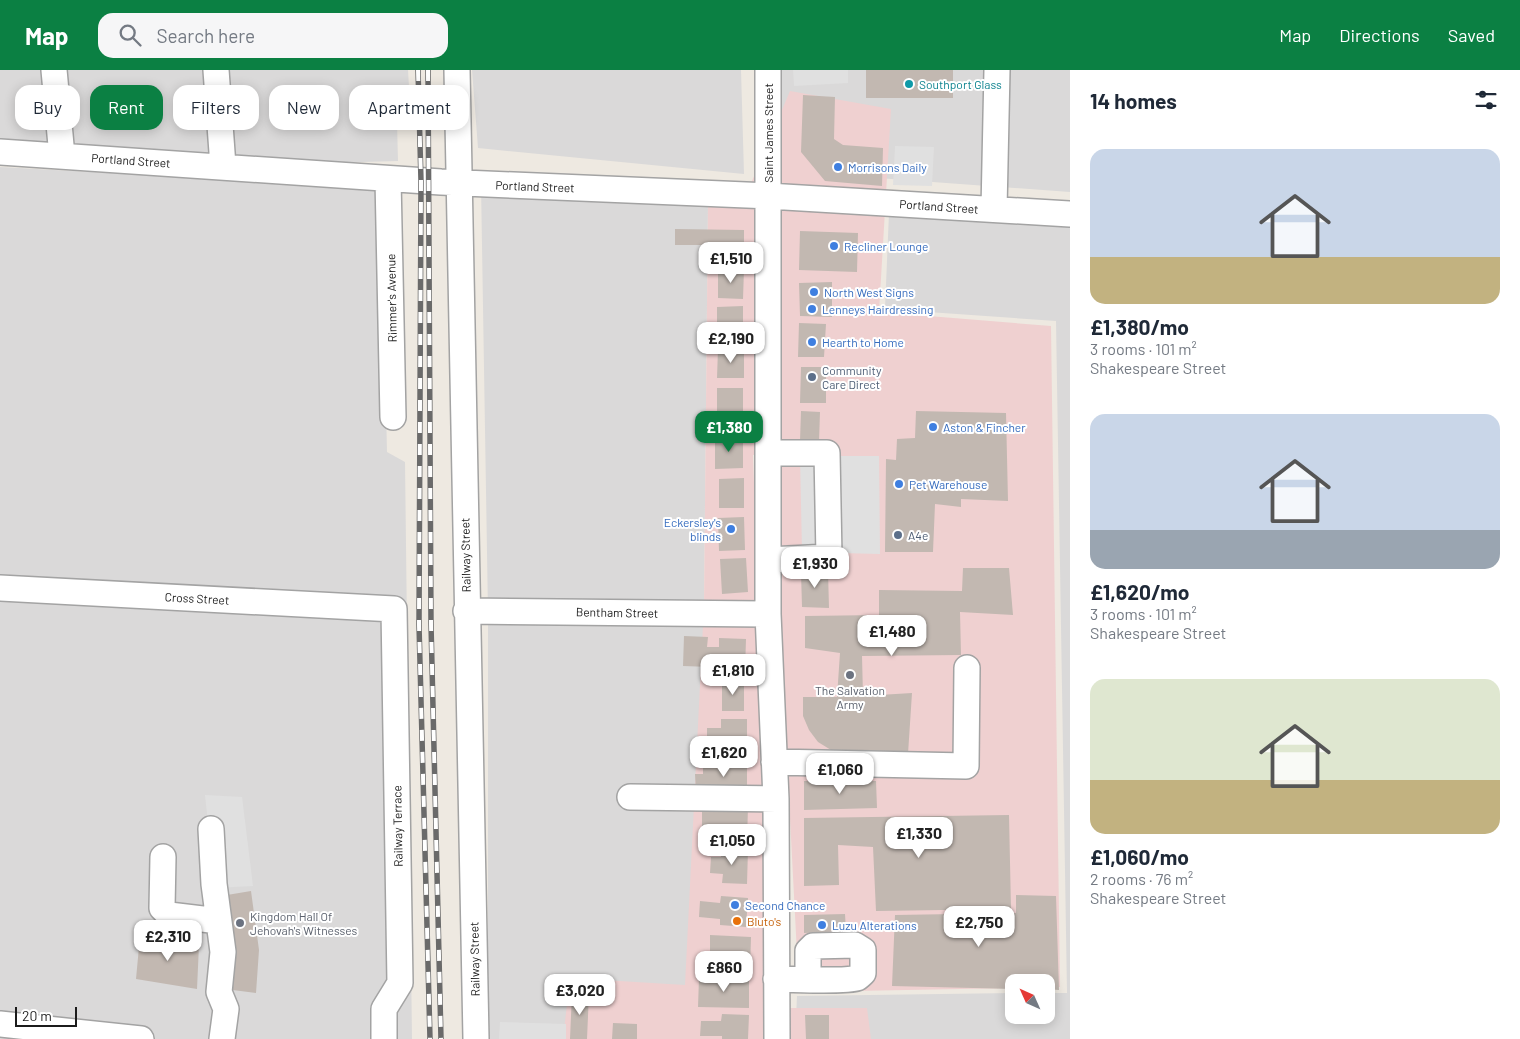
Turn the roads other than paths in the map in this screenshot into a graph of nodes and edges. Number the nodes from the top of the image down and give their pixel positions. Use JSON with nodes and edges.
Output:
{"nodes":[{"id":1,"x":54,"y":70,"type":"edge"},
{"id":2,"x":216,"y":70,"type":"edge"},
{"id":3,"x":457,"y":70,"type":"edge"},
{"id":4,"x":768,"y":70,"type":"edge"},
{"id":5,"x":997,"y":70,"type":"edge"},
{"id":6,"x":0,"y":152,"type":"edge"},
{"id":7,"x":62,"y":156,"type":"junction"},
{"id":8,"x":223,"y":166,"type":"junction"},
{"id":9,"x":388,"y":179,"type":"junction"},
{"id":10,"x":460,"y":183,"type":"junction"},
{"id":11,"x":768,"y":196,"type":"junction"},
{"id":12,"x":994,"y":210,"type":"junction"},
{"id":13,"x":1070,"y":214,"type":"edge"},
{"id":14,"x":393,"y":417,"type":"dead end"},
{"id":15,"x":770,"y":453,"type":"junction"},
{"id":16,"x":768,"y":560,"type":"junction"},
{"id":17,"x":0,"y":588,"type":"edge"},
{"id":18,"x":394,"y":609,"type":"joint"},
{"id":19,"x":466,"y":611,"type":"junction"},
{"id":20,"x":768,"y":614,"type":"junction"},
{"id":21,"x":967,"y":668,"type":"dead end"},
{"id":22,"x":774,"y":762,"type":"junction"},
{"id":23,"x":630,"y":797,"type":"dead end"},
{"id":24,"x":776,"y":799,"type":"junction"},
{"id":25,"x":211,"y":829,"type":"dead end"},
{"id":26,"x":163,"y":857,"type":"dead end"},
{"id":27,"x":219,"y":921,"type":"junction"},
{"id":28,"x":776,"y":979,"type":"junction"},
{"id":29,"x":808,"y":979,"type":"dead end"},
{"id":30,"x":0,"y":1024,"type":"edge"},
{"id":31,"x":141,"y":1039,"type":"edge"},
{"id":32,"x":222,"y":1039,"type":"edge"},
{"id":33,"x":384,"y":1039,"type":"edge"},
{"id":34,"x":476,"y":1039,"type":"edge"},
{"id":35,"x":777,"y":1039,"type":"edge"}],
"edges":[{"from":1,"to":7,"type":"street"},
{"from":2,"to":8,"type":"street"},
{"from":3,"to":10,"type":"street","name":"Railway Street"},
{"from":4,"to":11,"type":"street","name":"Saint James Street"},
{"from":5,"to":12,"type":"street"},
{"from":6,"to":7,"type":"street","name":"Portland Street"},
{"from":7,"to":8,"type":"street","name":"Portland Street"},
{"from":8,"to":9,"type":"street","name":"Portland Street"},
{"from":9,"to":10,"type":"street","name":"Portland Street"},
{"from":9,"to":14,"type":"street","name":"Rimmer's Avenue"},
{"from":10,"to":11,"type":"street","name":"Portland Street"},
{"from":10,"to":19,"type":"street","name":"Railway Street"},
{"from":11,"to":12,"type":"street","name":"Portland Street"},
{"from":11,"to":15,"type":"street","name":"Saint James Street"},
{"from":12,"to":13,"type":"street","name":"Portland Street"},
{"from":15,"to":16,"type":"street","name":"Saint James Street"},
{"from":15,"to":16,"type":"street"},
{"from":16,"to":20,"type":"street","name":"Saint James Street"},
{"from":17,"to":18,"type":"street","name":"Cross Street"},
{"from":18,"to":33,"type":"street","name":"Railway Terrace"},
{"from":19,"to":20,"type":"street","name":"Bentham Street"},
{"from":19,"to":34,"type":"street","name":"Railway Street"},
{"from":20,"to":22,"type":"street","name":"Saint James Street"},
{"from":21,"to":22,"type":"street"},
{"from":22,"to":24,"type":"street","name":"Saint James Street"},
{"from":23,"to":24,"type":"street"},
{"from":24,"to":28,"type":"street","name":"Saint James Street"},
{"from":25,"to":27,"type":"street"},
{"from":26,"to":27,"type":"street"},
{"from":27,"to":32,"type":"street"},
{"from":28,"to":29,"type":"street"},
{"from":28,"to":35,"type":"street","name":"Saint James Street"},
{"from":30,"to":31,"type":"street"}]}
